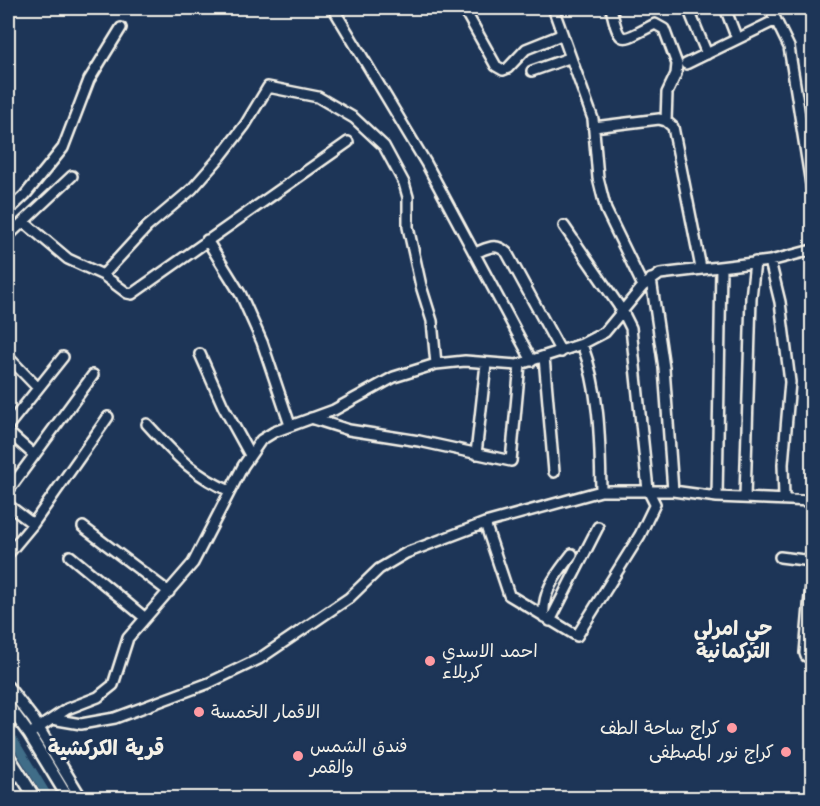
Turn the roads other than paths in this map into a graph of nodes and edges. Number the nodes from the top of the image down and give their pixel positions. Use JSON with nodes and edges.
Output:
{"nodes":[{"id":1,"x":333,"y":8,"type":"edge"},
{"id":2,"x":553,"y":8,"type":"edge"},
{"id":3,"x":611,"y":8,"type":"edge"},
{"id":4,"x":688,"y":8,"type":"edge"},
{"id":5,"x":724,"y":8,"type":"edge"},
{"id":6,"x":770,"y":8,"type":"edge"},
{"id":7,"x":468,"y":16,"type":"dead end"},
{"id":8,"x":776,"y":20,"type":"junction"},
{"id":9,"x":121,"y":28,"type":"dead end"},
{"id":10,"x":561,"y":34,"type":"junction"},
{"id":11,"x":736,"y":39,"type":"junction"},
{"id":12,"x":707,"y":54,"type":"junction"},
{"id":13,"x":569,"y":58,"type":"junction"},
{"id":14,"x":686,"y":64,"type":"dead end"},
{"id":15,"x":532,"y":71,"type":"dead end"},
{"id":16,"x":666,"y":121,"type":"junction"},
{"id":17,"x":594,"y":127,"type":"junction"},
{"id":18,"x":348,"y":142,"type":"dead end"},
{"id":19,"x":72,"y":176,"type":"dead end"},
{"id":20,"x":813,"y":191,"type":"edge"},
{"id":21,"x":8,"y":211,"type":"edge"},
{"id":22,"x":24,"y":222,"type":"junction"},
{"id":23,"x":564,"y":226,"type":"dead end"},
{"id":24,"x":8,"y":236,"type":"edge"},
{"id":25,"x":207,"y":240,"type":"junction"},
{"id":26,"x":813,"y":250,"type":"edge"},
{"id":27,"x":475,"y":253,"type":"junction"},
{"id":28,"x":770,"y":261,"type":"junction"},
{"id":29,"x":755,"y":262,"type":"junction"},
{"id":30,"x":721,"y":267,"type":"junction"},
{"id":31,"x":701,"y":268,"type":"junction"},
{"id":32,"x":103,"y":275,"type":"junction"},
{"id":33,"x":651,"y":279,"type":"junction"},
{"id":34,"x":643,"y":286,"type":"junction"},
{"id":35,"x":623,"y":312,"type":"junction"},
{"id":36,"x":582,"y":344,"type":"junction"},
{"id":37,"x":561,"y":352,"type":"junction"},
{"id":38,"x":200,"y":354,"type":"dead end"},
{"id":39,"x":8,"y":357,"type":"edge"},
{"id":40,"x":63,"y":357,"type":"dead end"},
{"id":41,"x":544,"y":357,"type":"junction"},
{"id":42,"x":532,"y":361,"type":"junction"},
{"id":43,"x":436,"y":364,"type":"junction"},
{"id":44,"x":486,"y":364,"type":"junction"},
{"id":45,"x":520,"y":364,"type":"junction"},
{"id":46,"x":93,"y":375,"type":"dead end"},
{"id":47,"x":38,"y":388,"type":"junction"},
{"id":48,"x":108,"y":417,"type":"dead end"},
{"id":49,"x":311,"y":418,"type":"junction"},
{"id":50,"x":147,"y":424,"type":"dead end"},
{"id":51,"x":290,"y":425,"type":"junction"},
{"id":52,"x":8,"y":426,"type":"edge"},
{"id":53,"x":8,"y":432,"type":"edge"},
{"id":54,"x":476,"y":454,"type":"junction"},
{"id":55,"x":34,"y":455,"type":"junction"},
{"id":56,"x":249,"y":455,"type":"junction"},
{"id":57,"x":554,"y":472,"type":"dead end"},
{"id":58,"x":648,"y":490,"type":"junction"},
{"id":59,"x":8,"y":491,"type":"edge"},
{"id":60,"x":230,"y":491,"type":"junction"},
{"id":61,"x":601,"y":491,"type":"junction"},
{"id":62,"x":673,"y":491,"type":"junction"},
{"id":63,"x":717,"y":497,"type":"junction"},
{"id":64,"x":746,"y":497,"type":"junction"},
{"id":65,"x":784,"y":498,"type":"junction"},
{"id":66,"x":813,"y":501,"type":"edge"},
{"id":67,"x":8,"y":506,"type":"edge"},
{"id":68,"x":485,"y":523,"type":"junction"},
{"id":69,"x":33,"y":524,"type":"junction"},
{"id":70,"x":84,"y":527,"type":"dead end"},
{"id":71,"x":598,"y":527,"type":"dead end"},
{"id":72,"x":8,"y":554,"type":"edge"},
{"id":73,"x":572,"y":554,"type":"dead end"},
{"id":74,"x":70,"y":556,"type":"dead end"},
{"id":75,"x":780,"y":557,"type":"dead end"},
{"id":76,"x":813,"y":561,"type":"edge"},
{"id":77,"x":813,"y":572,"type":"edge"},
{"id":78,"x":169,"y":592,"type":"junction"},
{"id":79,"x":144,"y":617,"type":"junction"},
{"id":80,"x":547,"y":619,"type":"junction"},
{"id":81,"x":813,"y":656,"type":"edge"},
{"id":82,"x":8,"y":687,"type":"edge"},
{"id":83,"x":8,"y":705,"type":"edge"},
{"id":84,"x":52,"y":719,"type":"junction"},
{"id":85,"x":34,"y":731,"type":"junction"},
{"id":86,"x":8,"y":755,"type":"edge"},
{"id":87,"x":19,"y":773,"type":"junction"},
{"id":88,"x":8,"y":783,"type":"edge"},
{"id":89,"x":813,"y":795,"type":"edge"},
{"id":90,"x":35,"y":798,"type":"edge"},
{"id":91,"x":68,"y":798,"type":"edge"},
{"id":92,"x":81,"y":798,"type":"edge"},
{"id":93,"x":810,"y":798,"type":"edge"}],
"edges":[{"from":1,"to":27,"type":"street"},
{"from":2,"to":10,"type":"street"},
{"from":3,"to":16,"type":"street"},
{"from":4,"to":12,"type":"street"},
{"from":5,"to":11,"type":"street"},
{"from":6,"to":8,"type":"street"},
{"from":7,"to":10,"type":"street"},
{"from":8,"to":11,"type":"street"},
{"from":8,"to":20,"type":"street"},
{"from":9,"to":21,"type":"street"},
{"from":10,"to":13,"type":"street"},
{"from":11,"to":12,"type":"street"},
{"from":12,"to":14,"type":"street"},
{"from":13,"to":15,"type":"street"},
{"from":13,"to":17,"type":"street"},
{"from":16,"to":17,"type":"street"},
{"from":16,"to":31,"type":"street"},
{"from":17,"to":34,"type":"street"},
{"from":18,"to":25,"type":"street"},
{"from":19,"to":22,"type":"street"},
{"from":22,"to":24,"type":"street"},
{"from":22,"to":32,"type":"street"},
{"from":23,"to":35,"type":"street"},
{"from":25,"to":32,"type":"street"},
{"from":25,"to":51,"type":"street"},
{"from":26,"to":28,"type":"street"},
{"from":27,"to":37,"type":"street"},
{"from":27,"to":42,"type":"street"},
{"from":28,"to":29,"type":"street"},
{"from":28,"to":65,"type":"street"},
{"from":29,"to":30,"type":"street"},
{"from":29,"to":64,"type":"street"},
{"from":30,"to":31,"type":"street"},
{"from":30,"to":63,"type":"street"},
{"from":31,"to":33,"type":"street"},
{"from":32,"to":43,"type":"street"},
{"from":33,"to":34,"type":"street"},
{"from":33,"to":62,"type":"street"},
{"from":34,"to":35,"type":"street"},
{"from":35,"to":36,"type":"street"},
{"from":35,"to":58,"type":"street"},
{"from":36,"to":37,"type":"street"},
{"from":36,"to":61,"type":"street"},
{"from":37,"to":41,"type":"street"},
{"from":38,"to":56,"type":"street"},
{"from":39,"to":47,"type":"street"},
{"from":40,"to":47,"type":"street"},
{"from":41,"to":42,"type":"street"},
{"from":41,"to":57,"type":"street"},
{"from":42,"to":45,"type":"street"},
{"from":43,"to":44,"type":"street"},
{"from":43,"to":49,"type":"street"},
{"from":44,"to":45,"type":"street"},
{"from":44,"to":54,"type":"street"},
{"from":45,"to":54,"type":"street"},
{"from":46,"to":55,"type":"street"},
{"from":47,"to":52,"type":"street"},
{"from":48,"to":69,"type":"street"},
{"from":49,"to":51,"type":"street"},
{"from":49,"to":54,"type":"street"},
{"from":50,"to":60,"type":"street"},
{"from":51,"to":56,"type":"street"},
{"from":53,"to":55,"type":"street"},
{"from":55,"to":59,"type":"street"},
{"from":56,"to":60,"type":"street"},
{"from":58,"to":61,"type":"street"},
{"from":58,"to":62,"type":"street"},
{"from":58,"to":80,"type":"street"},
{"from":60,"to":78,"type":"street"},
{"from":61,"to":68,"type":"street"},
{"from":62,"to":63,"type":"street"},
{"from":63,"to":64,"type":"street"},
{"from":64,"to":65,"type":"street"},
{"from":65,"to":66,"type":"street"},
{"from":67,"to":69,"type":"street"},
{"from":68,"to":80,"type":"street"},
{"from":68,"to":84,"type":"street"},
{"from":69,"to":72,"type":"street"},
{"from":70,"to":78,"type":"street"},
{"from":71,"to":80,"type":"street"},
{"from":73,"to":80,"type":"street"},
{"from":74,"to":79,"type":"street"},
{"from":75,"to":76,"type":"street"},
{"from":77,"to":81,"type":"street"},
{"from":78,"to":79,"type":"street"},
{"from":79,"to":84,"type":"street"},
{"from":82,"to":85,"type":"main road"},
{"from":83,"to":85,"type":"main road"},
{"from":84,"to":85,"type":"street"},
{"from":85,"to":91,"type":"main road"},
{"from":85,"to":92,"type":"main road"},
{"from":86,"to":87,"type":"main road"},
{"from":87,"to":88,"type":"street"},
{"from":87,"to":90,"type":"main road"},
{"from":89,"to":93,"type":"street"}]}
